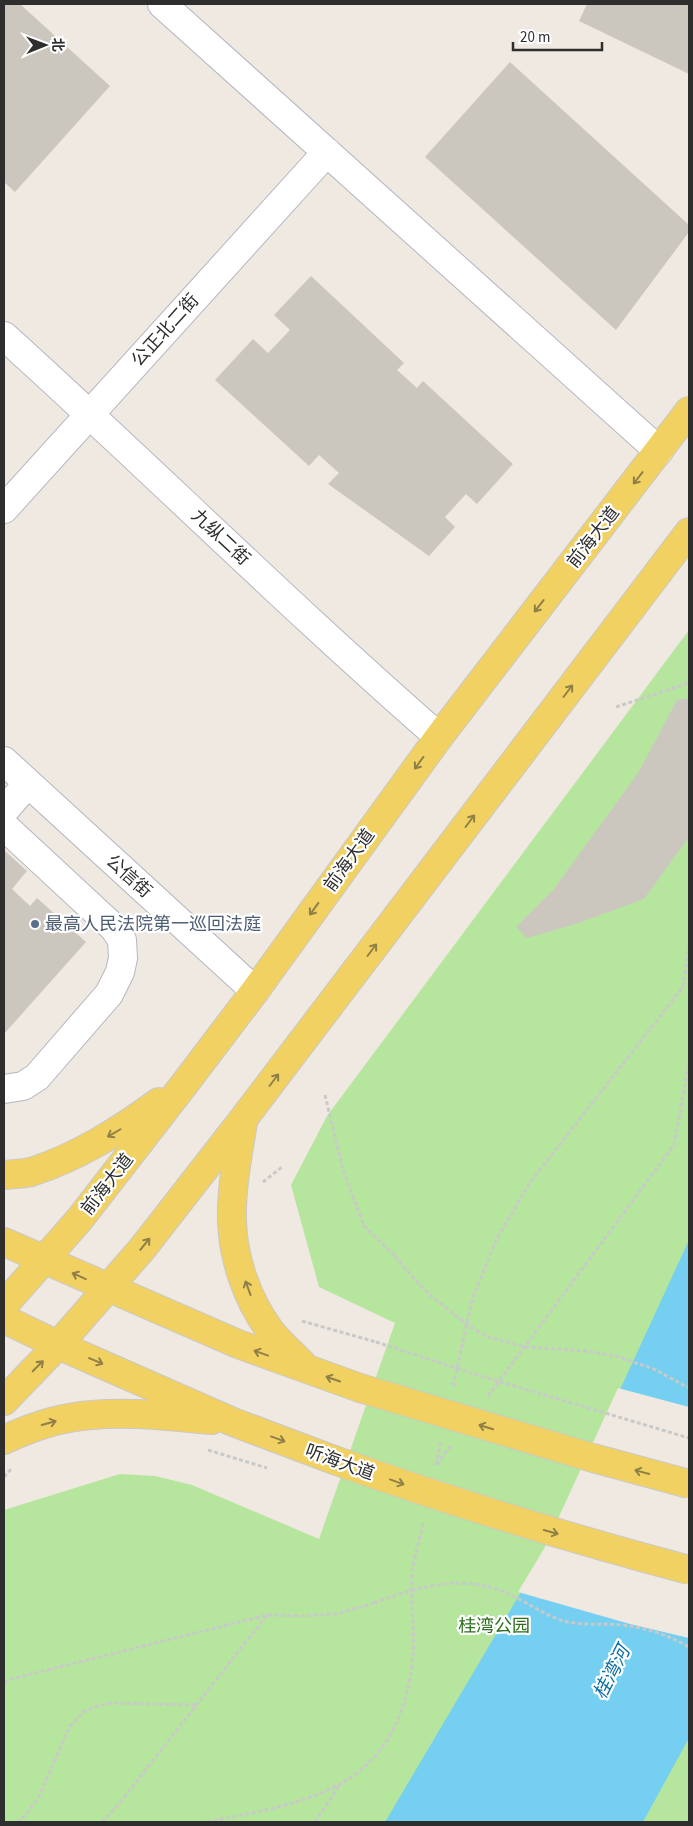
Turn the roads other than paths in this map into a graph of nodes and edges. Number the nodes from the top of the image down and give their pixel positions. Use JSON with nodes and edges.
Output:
{"nodes":[{"id":1,"x":162,"y":4,"type":"edge"},
{"id":2,"x":327,"y":152,"type":"junction"},
{"id":3,"x":4,"y":336,"type":"edge"},
{"id":4,"x":689,"y":411,"type":"edge"},
{"id":5,"x":90,"y":414,"type":"junction"},
{"id":6,"x":659,"y":451,"type":"junction"},
{"id":7,"x":4,"y":509,"type":"edge"},
{"id":8,"x":689,"y":532,"type":"edge"},
{"id":9,"x":439,"y":736,"type":"junction"},
{"id":10,"x":4,"y":761,"type":"edge"},
{"id":11,"x":28,"y":783,"type":"junction"},
{"id":12,"x":4,"y":811,"type":"edge"},
{"id":13,"x":4,"y":826,"type":"edge"},
{"id":14,"x":255,"y":991,"type":"junction"},
{"id":15,"x":183,"y":1086,"type":"junction"},
{"id":16,"x":4,"y":1089,"type":"edge"},
{"id":17,"x":244,"y":1118,"type":"junction"},
{"id":18,"x":4,"y":1175,"type":"edge"},
{"id":19,"x":4,"y":1242,"type":"edge"},
{"id":20,"x":43,"y":1260,"type":"junction"},
{"id":21,"x":107,"y":1288,"type":"junction"},
{"id":22,"x":4,"y":1304,"type":"edge"},
{"id":23,"x":4,"y":1319,"type":"edge"},
{"id":24,"x":58,"y":1345,"type":"junction"},
{"id":25,"x":307,"y":1370,"type":"junction"},
{"id":26,"x":4,"y":1400,"type":"edge"},
{"id":27,"x":233,"y":1422,"type":"junction"},
{"id":28,"x":4,"y":1440,"type":"edge"},
{"id":29,"x":689,"y":1484,"type":"edge"},
{"id":30,"x":689,"y":1570,"type":"edge"}],
"edges":[{"from":1,"to":2,"type":"street"},
{"from":2,"to":5,"type":"street","name":"公正北二街"},
{"from":2,"to":6,"type":"street"},
{"from":3,"to":5,"type":"street","name":"九纵二街"},
{"from":4,"to":6,"type":"main road","name":"前海大道"},
{"from":5,"to":7,"type":"street","name":"公正北二街"},
{"from":5,"to":9,"type":"street","name":"九纵二街"},
{"from":6,"to":9,"type":"main road","name":"前海大道","one_way":true},
{"from":17,"to":8,"type":"main road","one_way":true},
{"from":9,"to":14,"type":"main road","name":"前海大道","one_way":true},
{"from":10,"to":11,"type":"street","name":"公信街"},
{"from":11,"to":12,"type":"street"},
{"from":11,"to":14,"type":"street","name":"公信街"},
{"from":13,"to":16,"type":"street"},
{"from":14,"to":15,"type":"main road","name":"前海大道"},
{"from":15,"to":18,"type":"main road","one_way":true},
{"from":15,"to":20,"type":"main road","name":"前海大道"},
{"from":21,"to":17,"type":"main road","one_way":true},
{"from":25,"to":17,"type":"main road","one_way":true},
{"from":19,"to":20,"type":"main road"},
{"from":21,"to":20,"type":"main road","one_way":true},
{"from":20,"to":22,"type":"main road","name":"前海大道"},
{"from":21,"to":24,"type":"main road"},
{"from":25,"to":21,"type":"main road","one_way":true},
{"from":23,"to":24,"type":"main road","name":"听海大道"},
{"from":26,"to":24,"type":"main road","one_way":true},
{"from":24,"to":27,"type":"main road","name":"听海大道","one_way":true},
{"from":29,"to":25,"type":"main road","one_way":true,"bridge":true},
{"from":28,"to":27,"type":"main road","one_way":true},
{"from":27,"to":30,"type":"main road","name":"听海大道","one_way":true,"bridge":true}]}
